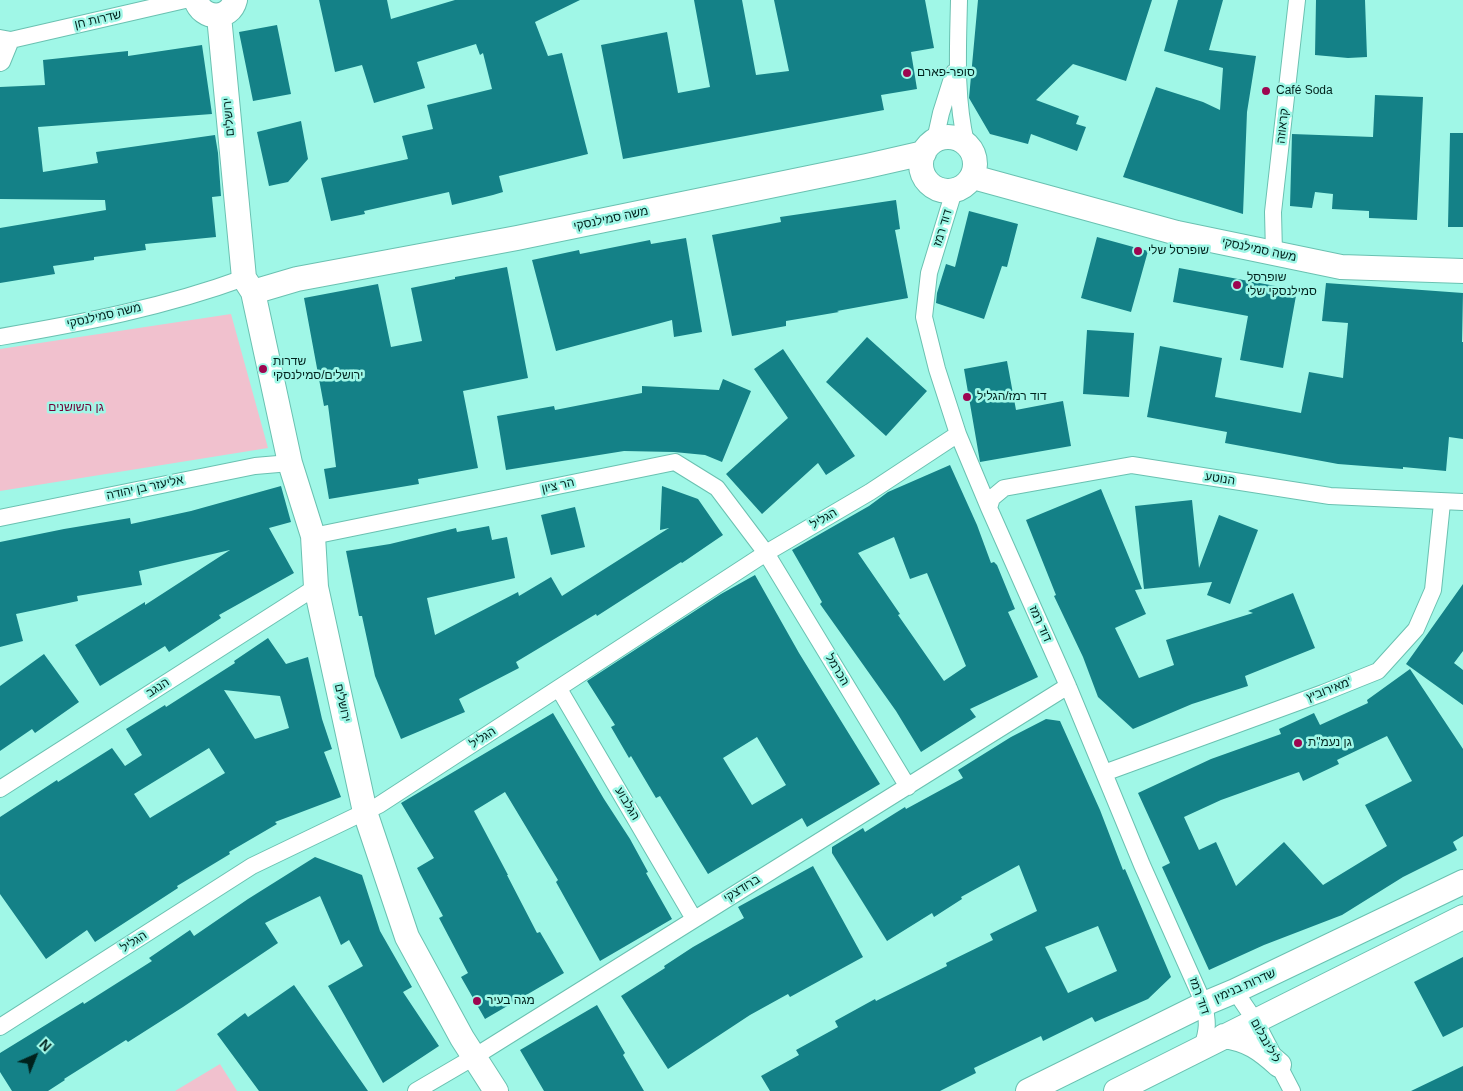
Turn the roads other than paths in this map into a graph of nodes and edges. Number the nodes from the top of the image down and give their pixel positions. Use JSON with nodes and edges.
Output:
{"nodes":[{"id":1,"x":186,"y":0,"type":"edge"},
{"id":2,"x":196,"y":0,"type":"edge"},
{"id":3,"x":959,"y":0,"type":"edge"},
{"id":4,"x":1297,"y":0,"type":"edge"},
{"id":5,"x":227,"y":8,"type":"edge"},
{"id":6,"x":6,"y":39,"type":"edge"},
{"id":7,"x":0,"y":63,"type":"edge"},
{"id":8,"x":957,"y":63,"type":"junction"},
{"id":9,"x":966,"y":143,"type":"junction"},
{"id":10,"x":929,"y":146,"type":"junction"},
{"id":11,"x":972,"y":177,"type":"junction"},
{"id":12,"x":954,"y":191,"type":"junction"},
{"id":13,"x":1274,"y":253,"type":"junction"},
{"id":14,"x":1463,"y":271,"type":"edge"},
{"id":15,"x":252,"y":282,"type":"junction"},
{"id":16,"x":0,"y":337,"type":"edge"},
{"id":17,"x":958,"y":434,"type":"junction"},
{"id":18,"x":290,"y":463,"type":"junction"},
{"id":19,"x":1442,"y":502,"type":"junction"},
{"id":20,"x":1463,"y":502,"type":"edge"},
{"id":21,"x":989,"y":508,"type":"junction"},
{"id":22,"x":0,"y":518,"type":"edge"},
{"id":23,"x":313,"y":536,"type":"junction"},
{"id":24,"x":766,"y":553,"type":"junction"},
{"id":25,"x":316,"y":587,"type":"junction"},
{"id":26,"x":1068,"y":686,"type":"junction"},
{"id":27,"x":559,"y":689,"type":"junction"},
{"id":28,"x":1104,"y":773,"type":"junction"},
{"id":29,"x":908,"y":787,"type":"junction"},
{"id":30,"x":0,"y":789,"type":"edge"},
{"id":31,"x":365,"y":812,"type":"junction"},
{"id":32,"x":1463,"y":882,"type":"edge"},
{"id":33,"x":1463,"y":917,"type":"edge"},
{"id":34,"x":694,"y":919,"type":"junction"},
{"id":35,"x":1235,"y":991,"type":"junction"},
{"id":36,"x":1204,"y":1004,"type":"junction"},
{"id":37,"x":1256,"y":1022,"type":"junction"},
{"id":38,"x":0,"y":1027,"type":"edge"},
{"id":39,"x":1224,"y":1036,"type":"junction"},
{"id":40,"x":1202,"y":1047,"type":"junction"},
{"id":41,"x":474,"y":1057,"type":"junction"},
{"id":42,"x":1278,"y":1065,"type":"junction"},
{"id":43,"x":1123,"y":1090,"type":"edge"},
{"id":44,"x":416,"y":1091,"type":"edge"},
{"id":45,"x":496,"y":1091,"type":"edge"},
{"id":46,"x":1028,"y":1091,"type":"edge"},
{"id":47,"x":1292,"y":1091,"type":"edge"}],
"edges":[{"from":1,"to":6,"type":"street","name":"שדרות חן"},
{"from":2,"to":5,"type":"street"},
{"from":3,"to":8,"type":"street"},
{"from":4,"to":13,"type":"street","name":"קראוזה"},
{"from":5,"to":15,"type":"street","name":"ירושלים"},
{"from":6,"to":7,"type":"street","name":"שדרות חן"},
{"from":8,"to":9,"type":"street"},
{"from":8,"to":10,"type":"street"},
{"from":9,"to":10,"type":"street"},
{"from":9,"to":11,"type":"street"},
{"from":10,"to":12,"type":"street"},
{"from":10,"to":15,"type":"street","name":"משה סמילנסקי"},
{"from":11,"to":12,"type":"street"},
{"from":11,"to":13,"type":"street","name":"משה סמילנסקי"},
{"from":12,"to":17,"type":"street","name":"דוד רמז"},
{"from":13,"to":14,"type":"street","name":"משה סמילנסקי"},
{"from":15,"to":16,"type":"street","name":"משה סמילנסקי"},
{"from":15,"to":18,"type":"street","name":"ירושלים"},
{"from":17,"to":21,"type":"street","name":"דוד רמז"},
{"from":17,"to":24,"type":"street","name":"הגליל"},
{"from":18,"to":22,"type":"street","name":"אליעזר בן יהודה"},
{"from":18,"to":23,"type":"street","name":"ירושלים"},
{"from":19,"to":20,"type":"street","name":"הנוטע"},
{"from":19,"to":21,"type":"street","name":"הנוטע"},
{"from":19,"to":28,"type":"street","name":"מאירוביץ'"},
{"from":21,"to":26,"type":"street","name":"דוד רמז"},
{"from":23,"to":24,"type":"street","name":"הר ציון"},
{"from":23,"to":25,"type":"street","name":"ירושלים"},
{"from":24,"to":27,"type":"street","name":"הגליל"},
{"from":24,"to":29,"type":"street","name":"הכרמל"},
{"from":25,"to":30,"type":"street","name":"הנגב"},
{"from":25,"to":31,"type":"street","name":"ירושלים"},
{"from":26,"to":28,"type":"street","name":"דוד רמז"},
{"from":26,"to":29,"type":"street","name":"ברודצקי"},
{"from":27,"to":31,"type":"street","name":"הגליל"},
{"from":27,"to":34,"type":"street","name":"הגלבוע"},
{"from":28,"to":36,"type":"street","name":"דוד רמז"},
{"from":29,"to":34,"type":"street","name":"ברודצקי"},
{"from":31,"to":38,"type":"street","name":"הגליל"},
{"from":31,"to":41,"type":"street","name":"ירושלים"},
{"from":32,"to":35,"type":"street","name":"שדרות בנימין"},
{"from":33,"to":37,"type":"street"},
{"from":34,"to":41,"type":"street","name":"ברודצקי"},
{"from":35,"to":36,"type":"street","name":"שדרות בנימין"},
{"from":35,"to":37,"type":"street","name":"לילינבלום"},
{"from":36,"to":40,"type":"street","name":"דוד רמז"},
{"from":36,"to":46,"type":"street","name":"שדרות בנימין"},
{"from":37,"to":39,"type":"street"},
{"from":37,"to":42,"type":"street","name":"לילינבלום"},
{"from":39,"to":40,"type":"street"},
{"from":39,"to":42,"type":"street"},
{"from":40,"to":43,"type":"street"},
{"from":41,"to":44,"type":"street","name":"ברודצקי"},
{"from":41,"to":45,"type":"street","name":"ירושלים"},
{"from":42,"to":47,"type":"street","name":"לילינבלום"}]}
